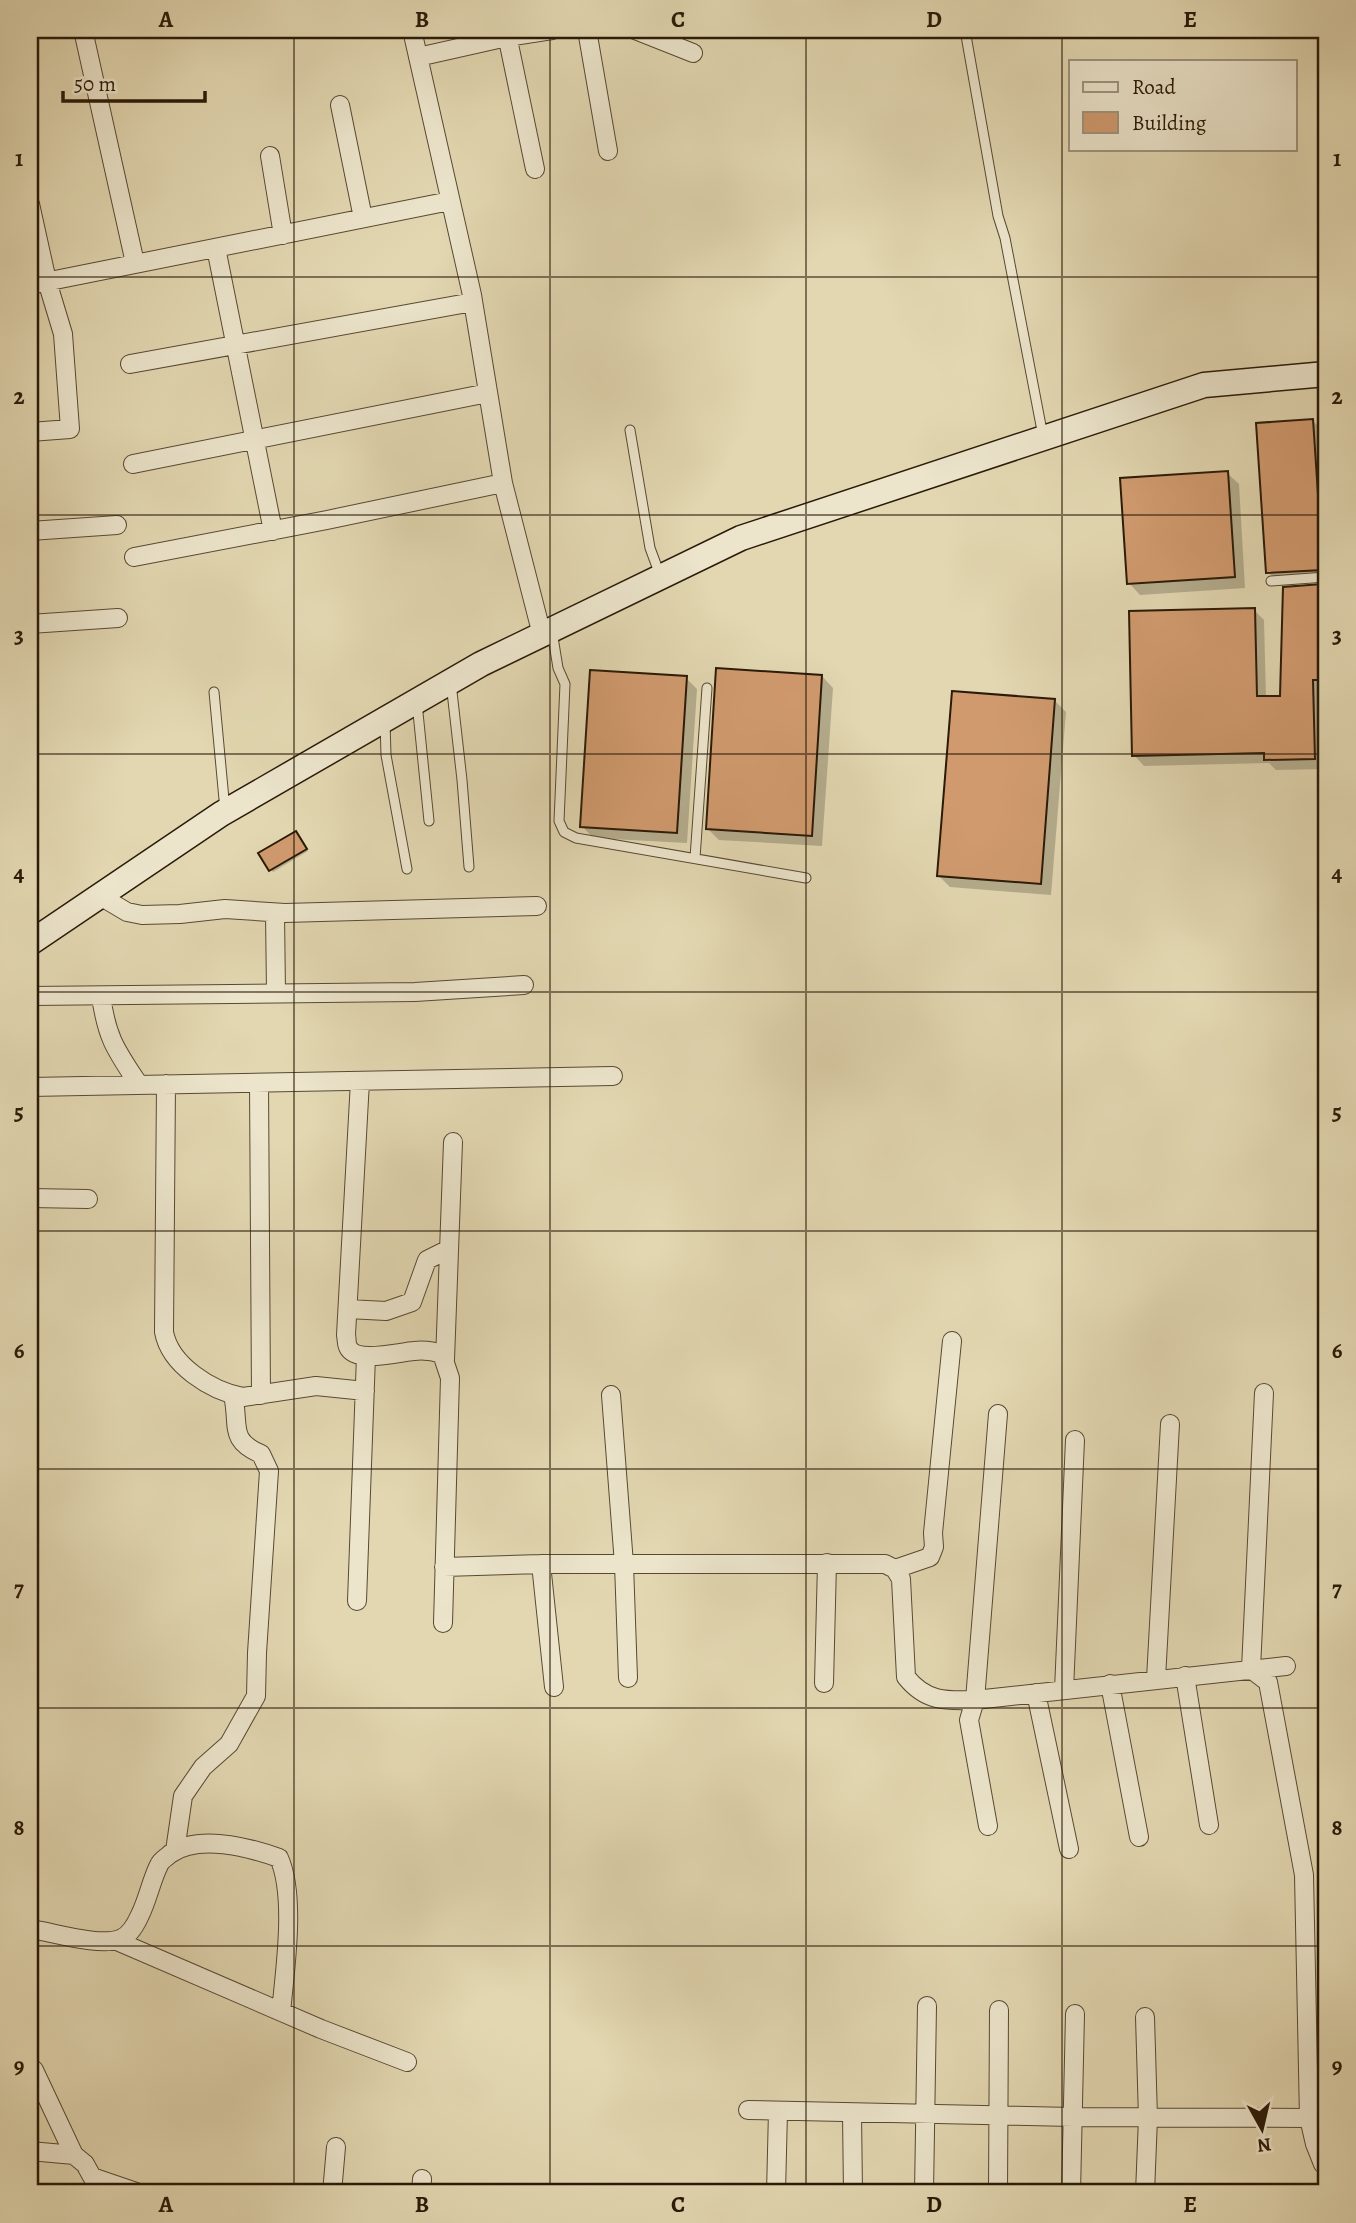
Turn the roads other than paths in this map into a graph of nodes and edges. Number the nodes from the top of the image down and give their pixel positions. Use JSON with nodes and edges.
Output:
{"nodes":[{"id":1,"x":83,"y":30,"type":"edge"},
{"id":2,"x":412,"y":30,"type":"edge"},
{"id":3,"x":552,"y":30,"type":"edge"},
{"id":4,"x":587,"y":30,"type":"edge"},
{"id":5,"x":635,"y":30,"type":"edge"},
{"id":6,"x":965,"y":30,"type":"edge"},
{"id":7,"x":507,"y":33,"type":"edge"},
{"id":8,"x":693,"y":53,"type":"dead end"},
{"id":9,"x":418,"y":57,"type":"junction"},
{"id":10,"x":340,"y":105,"type":"dead end"},
{"id":11,"x":608,"y":151,"type":"dead end"},
{"id":12,"x":270,"y":156,"type":"dead end"},
{"id":13,"x":535,"y":169,"type":"dead end"},
{"id":14,"x":450,"y":201,"type":"junction"},
{"id":15,"x":30,"y":204,"type":"edge"},
{"id":16,"x":363,"y":218,"type":"junction"},
{"id":17,"x":283,"y":234,"type":"junction"},
{"id":18,"x":216,"y":248,"type":"junction"},
{"id":19,"x":135,"y":263,"type":"junction"},
{"id":20,"x":38,"y":283,"type":"edge"},
{"id":21,"x":473,"y":302,"type":"junction"},
{"id":22,"x":235,"y":347,"type":"junction"},
{"id":23,"x":131,"y":364,"type":"dead end"},
{"id":24,"x":1325,"y":377,"type":"edge"},
{"id":25,"x":488,"y":393,"type":"junction"},
{"id":26,"x":631,"y":430,"type":"dead end"},
{"id":27,"x":30,"y":432,"type":"edge"},
{"id":28,"x":1044,"y":438,"type":"junction"},
{"id":29,"x":253,"y":439,"type":"junction"},
{"id":30,"x":133,"y":464,"type":"dead end"},
{"id":31,"x":503,"y":483,"type":"junction"},
{"id":32,"x":117,"y":525,"type":"dead end"},
{"id":33,"x":30,"y":531,"type":"edge"},
{"id":34,"x":273,"y":531,"type":"junction"},
{"id":35,"x":134,"y":557,"type":"dead end"},
{"id":36,"x":660,"y":577,"type":"junction"},
{"id":37,"x":1326,"y":577,"type":"edge"},
{"id":38,"x":1271,"y":581,"type":"dead end"},
{"id":39,"x":118,"y":618,"type":"dead end"},
{"id":40,"x":30,"y":624,"type":"edge"},
{"id":41,"x":547,"y":632,"type":"junction"},
{"id":42,"x":451,"y":681,"type":"junction"},
{"id":43,"x":707,"y":688,"type":"dead end"},
{"id":44,"x":214,"y":692,"type":"dead end"},
{"id":45,"x":417,"y":701,"type":"junction"},
{"id":46,"x":384,"y":720,"type":"junction"},
{"id":47,"x":225,"y":812,"type":"junction"},
{"id":48,"x":429,"y":821,"type":"dead end"},
{"id":49,"x":695,"y":858,"type":"junction"},
{"id":50,"x":469,"y":867,"type":"dead end"},
{"id":51,"x":407,"y":869,"type":"dead end"},
{"id":52,"x":806,"y":878,"type":"dead end"},
{"id":53,"x":100,"y":896,"type":"junction"},
{"id":54,"x":537,"y":906,"type":"dead end"},
{"id":55,"x":275,"y":913,"type":"junction"},
{"id":56,"x":30,"y":943,"type":"edge"},
{"id":57,"x":524,"y":985,"type":"dead end"},
{"id":58,"x":276,"y":993,"type":"junction"},
{"id":59,"x":30,"y":996,"type":"edge"},
{"id":60,"x":101,"y":996,"type":"junction"},
{"id":61,"x":613,"y":1076,"type":"dead end"},
{"id":62,"x":360,"y":1081,"type":"junction"},
{"id":63,"x":259,"y":1083,"type":"junction"},
{"id":64,"x":166,"y":1084,"type":"junction"},
{"id":65,"x":139,"y":1085,"type":"junction"},
{"id":66,"x":30,"y":1087,"type":"edge"},
{"id":67,"x":453,"y":1142,"type":"dead end"},
{"id":68,"x":30,"y":1199,"type":"edge"},
{"id":69,"x":88,"y":1199,"type":"dead end"},
{"id":70,"x":449,"y":1250,"type":"junction"},
{"id":71,"x":348,"y":1309,"type":"junction"},
{"id":72,"x":952,"y":1341,"type":"dead end"},
{"id":73,"x":366,"y":1356,"type":"junction"},
{"id":74,"x":445,"y":1360,"type":"junction"},
{"id":75,"x":365,"y":1391,"type":"junction"},
{"id":76,"x":1264,"y":1393,"type":"dead end"},
{"id":77,"x":233,"y":1395,"type":"junction"},
{"id":78,"x":261,"y":1395,"type":"junction"},
{"id":79,"x":611,"y":1395,"type":"dead end"},
{"id":80,"x":998,"y":1414,"type":"dead end"},
{"id":81,"x":1170,"y":1424,"type":"dead end"},
{"id":82,"x":1075,"y":1440,"type":"dead end"},
{"id":83,"x":827,"y":1563,"type":"junction"},
{"id":84,"x":541,"y":1564,"type":"junction"},
{"id":85,"x":624,"y":1564,"type":"junction"},
{"id":86,"x":444,"y":1567,"type":"junction"},
{"id":87,"x":895,"y":1569,"type":"junction"},
{"id":88,"x":357,"y":1601,"type":"dead end"},
{"id":89,"x":443,"y":1623,"type":"dead end"},
{"id":90,"x":1286,"y":1666,"type":"dead end"},
{"id":91,"x":1251,"y":1669,"type":"junction"},
{"id":92,"x":1185,"y":1676,"type":"junction"},
{"id":93,"x":628,"y":1678,"type":"dead end"},
{"id":94,"x":1156,"y":1679,"type":"junction"},
{"id":95,"x":824,"y":1683,"type":"dead end"},
{"id":96,"x":1110,"y":1684,"type":"junction"},
{"id":97,"x":554,"y":1688,"type":"dead end"},
{"id":98,"x":1064,"y":1690,"type":"junction"},
{"id":99,"x":1036,"y":1693,"type":"junction"},
{"id":100,"x":975,"y":1700,"type":"junction"},
{"id":101,"x":1209,"y":1825,"type":"dead end"},
{"id":102,"x":988,"y":1826,"type":"dead end"},
{"id":103,"x":1139,"y":1838,"type":"dead end"},
{"id":104,"x":1069,"y":1849,"type":"dead end"},
{"id":105,"x":174,"y":1851,"type":"junction"},
{"id":106,"x":30,"y":1928,"type":"edge"},
{"id":107,"x":117,"y":1941,"type":"junction"},
{"id":108,"x":928,"y":2006,"type":"dead end"},
{"id":109,"x":999,"y":2010,"type":"dead end"},
{"id":110,"x":281,"y":2012,"type":"junction"},
{"id":111,"x":1074,"y":2014,"type":"dead end"},
{"id":112,"x":1145,"y":2017,"type":"dead end"},
{"id":113,"x":407,"y":2062,"type":"dead end"},
{"id":114,"x":30,"y":2067,"type":"edge"},
{"id":115,"x":748,"y":2110,"type":"dead end"},
{"id":116,"x":778,"y":2111,"type":"junction"},
{"id":117,"x":852,"y":2113,"type":"junction"},
{"id":118,"x":925,"y":2113,"type":"junction"},
{"id":119,"x":999,"y":2115,"type":"junction"},
{"id":120,"x":1073,"y":2117,"type":"junction"},
{"id":121,"x":1148,"y":2118,"type":"junction"},
{"id":122,"x":1309,"y":2118,"type":"junction"},
{"id":123,"x":336,"y":2147,"type":"dead end"},
{"id":124,"x":30,"y":2151,"type":"edge"},
{"id":125,"x":74,"y":2155,"type":"junction"},
{"id":126,"x":1326,"y":2166,"type":"edge"},
{"id":127,"x":98,"y":2185,"type":"edge"},
{"id":128,"x":139,"y":2193,"type":"edge"},
{"id":129,"x":332,"y":2193,"type":"edge"},
{"id":130,"x":776,"y":2193,"type":"edge"},
{"id":131,"x":853,"y":2193,"type":"edge"},
{"id":132,"x":925,"y":2193,"type":"edge"},
{"id":133,"x":998,"y":2193,"type":"edge"},
{"id":134,"x":1071,"y":2193,"type":"edge"},
{"id":135,"x":1145,"y":2193,"type":"edge"}],
"edges":[{"from":1,"to":19,"type":"street"},
{"from":2,"to":9,"type":"street"},
{"from":3,"to":7,"type":"street"},
{"from":4,"to":11,"type":"street"},
{"from":5,"to":8,"type":"street"},
{"from":6,"to":28,"type":"lane"},
{"from":7,"to":9,"type":"street"},
{"from":7,"to":13,"type":"street"},
{"from":9,"to":14,"type":"street"},
{"from":10,"to":16,"type":"street"},
{"from":12,"to":17,"type":"street"},
{"from":14,"to":16,"type":"street"},
{"from":14,"to":21,"type":"street"},
{"from":15,"to":20,"type":"street"},
{"from":16,"to":17,"type":"street"},
{"from":17,"to":18,"type":"street"},
{"from":18,"to":19,"type":"street"},
{"from":18,"to":22,"type":"street"},
{"from":19,"to":20,"type":"street"},
{"from":20,"to":27,"type":"street"},
{"from":21,"to":22,"type":"street"},
{"from":21,"to":25,"type":"street"},
{"from":22,"to":23,"type":"street"},
{"from":22,"to":29,"type":"street"},
{"from":24,"to":28,"type":"main road"},
{"from":25,"to":29,"type":"street"},
{"from":25,"to":31,"type":"street"},
{"from":26,"to":36,"type":"lane"},
{"from":28,"to":36,"type":"main road"},
{"from":29,"to":30,"type":"street"},
{"from":29,"to":34,"type":"street"},
{"from":31,"to":34,"type":"street"},
{"from":31,"to":41,"type":"street"},
{"from":32,"to":33,"type":"street"},
{"from":34,"to":35,"type":"street"},
{"from":36,"to":41,"type":"main road"},
{"from":37,"to":38,"type":"lane"},
{"from":39,"to":40,"type":"street"},
{"from":41,"to":42,"type":"main road"},
{"from":41,"to":49,"type":"lane"},
{"from":42,"to":45,"type":"main road"},
{"from":42,"to":50,"type":"lane"},
{"from":43,"to":49,"type":"lane"},
{"from":44,"to":47,"type":"lane"},
{"from":45,"to":46,"type":"main road"},
{"from":45,"to":48,"type":"lane"},
{"from":46,"to":47,"type":"main road"},
{"from":46,"to":51,"type":"lane"},
{"from":47,"to":53,"type":"main road"},
{"from":49,"to":52,"type":"lane"},
{"from":53,"to":55,"type":"street"},
{"from":53,"to":56,"type":"main road"},
{"from":54,"to":55,"type":"street"},
{"from":55,"to":58,"type":"street"},
{"from":57,"to":58,"type":"street"},
{"from":58,"to":60,"type":"street"},
{"from":59,"to":60,"type":"street"},
{"from":60,"to":65,"type":"street"},
{"from":61,"to":62,"type":"street"},
{"from":62,"to":63,"type":"street"},
{"from":62,"to":71,"type":"street"},
{"from":63,"to":64,"type":"street"},
{"from":63,"to":78,"type":"street"},
{"from":64,"to":65,"type":"street"},
{"from":64,"to":77,"type":"street"},
{"from":65,"to":66,"type":"street"},
{"from":67,"to":70,"type":"street"},
{"from":68,"to":69,"type":"street"},
{"from":70,"to":71,"type":"street"},
{"from":70,"to":74,"type":"street"},
{"from":71,"to":73,"type":"street"},
{"from":72,"to":87,"type":"street"},
{"from":73,"to":74,"type":"street"},
{"from":73,"to":75,"type":"street"},
{"from":74,"to":86,"type":"street"},
{"from":75,"to":78,"type":"street"},
{"from":75,"to":88,"type":"street"},
{"from":76,"to":91,"type":"street"},
{"from":77,"to":78,"type":"street"},
{"from":77,"to":105,"type":"street"},
{"from":79,"to":85,"type":"street"},
{"from":80,"to":100,"type":"street"},
{"from":81,"to":94,"type":"street"},
{"from":82,"to":98,"type":"street"},
{"from":83,"to":85,"type":"street"},
{"from":83,"to":87,"type":"street"},
{"from":83,"to":95,"type":"street"},
{"from":84,"to":85,"type":"street"},
{"from":84,"to":86,"type":"street"},
{"from":84,"to":97,"type":"street"},
{"from":85,"to":93,"type":"street"},
{"from":86,"to":89,"type":"street"},
{"from":87,"to":100,"type":"street"},
{"from":90,"to":91,"type":"street"},
{"from":91,"to":92,"type":"street"},
{"from":91,"to":122,"type":"street"},
{"from":92,"to":94,"type":"street"},
{"from":92,"to":101,"type":"street"},
{"from":94,"to":96,"type":"street"},
{"from":96,"to":98,"type":"street"},
{"from":96,"to":103,"type":"street"},
{"from":98,"to":99,"type":"street"},
{"from":99,"to":100,"type":"street"},
{"from":99,"to":104,"type":"street"},
{"from":100,"to":102,"type":"street"},
{"from":105,"to":107,"type":"street"},
{"from":105,"to":110,"type":"street"},
{"from":106,"to":107,"type":"street"},
{"from":107,"to":110,"type":"street"},
{"from":108,"to":118,"type":"street"},
{"from":109,"to":119,"type":"street"},
{"from":110,"to":113,"type":"street"},
{"from":111,"to":120,"type":"street"},
{"from":112,"to":121,"type":"street"},
{"from":114,"to":125,"type":"street"},
{"from":115,"to":116,"type":"street"},
{"from":116,"to":117,"type":"street"},
{"from":116,"to":130,"type":"street"},
{"from":117,"to":118,"type":"street"},
{"from":117,"to":131,"type":"street"},
{"from":118,"to":119,"type":"street"},
{"from":118,"to":132,"type":"street"},
{"from":119,"to":120,"type":"street"},
{"from":119,"to":133,"type":"street"},
{"from":120,"to":121,"type":"street"},
{"from":120,"to":134,"type":"street"},
{"from":121,"to":122,"type":"street"},
{"from":121,"to":135,"type":"street"},
{"from":122,"to":126,"type":"street"},
{"from":123,"to":129,"type":"street"},
{"from":124,"to":125,"type":"street"},
{"from":125,"to":127,"type":"street"},
{"from":127,"to":128,"type":"street"}]}
